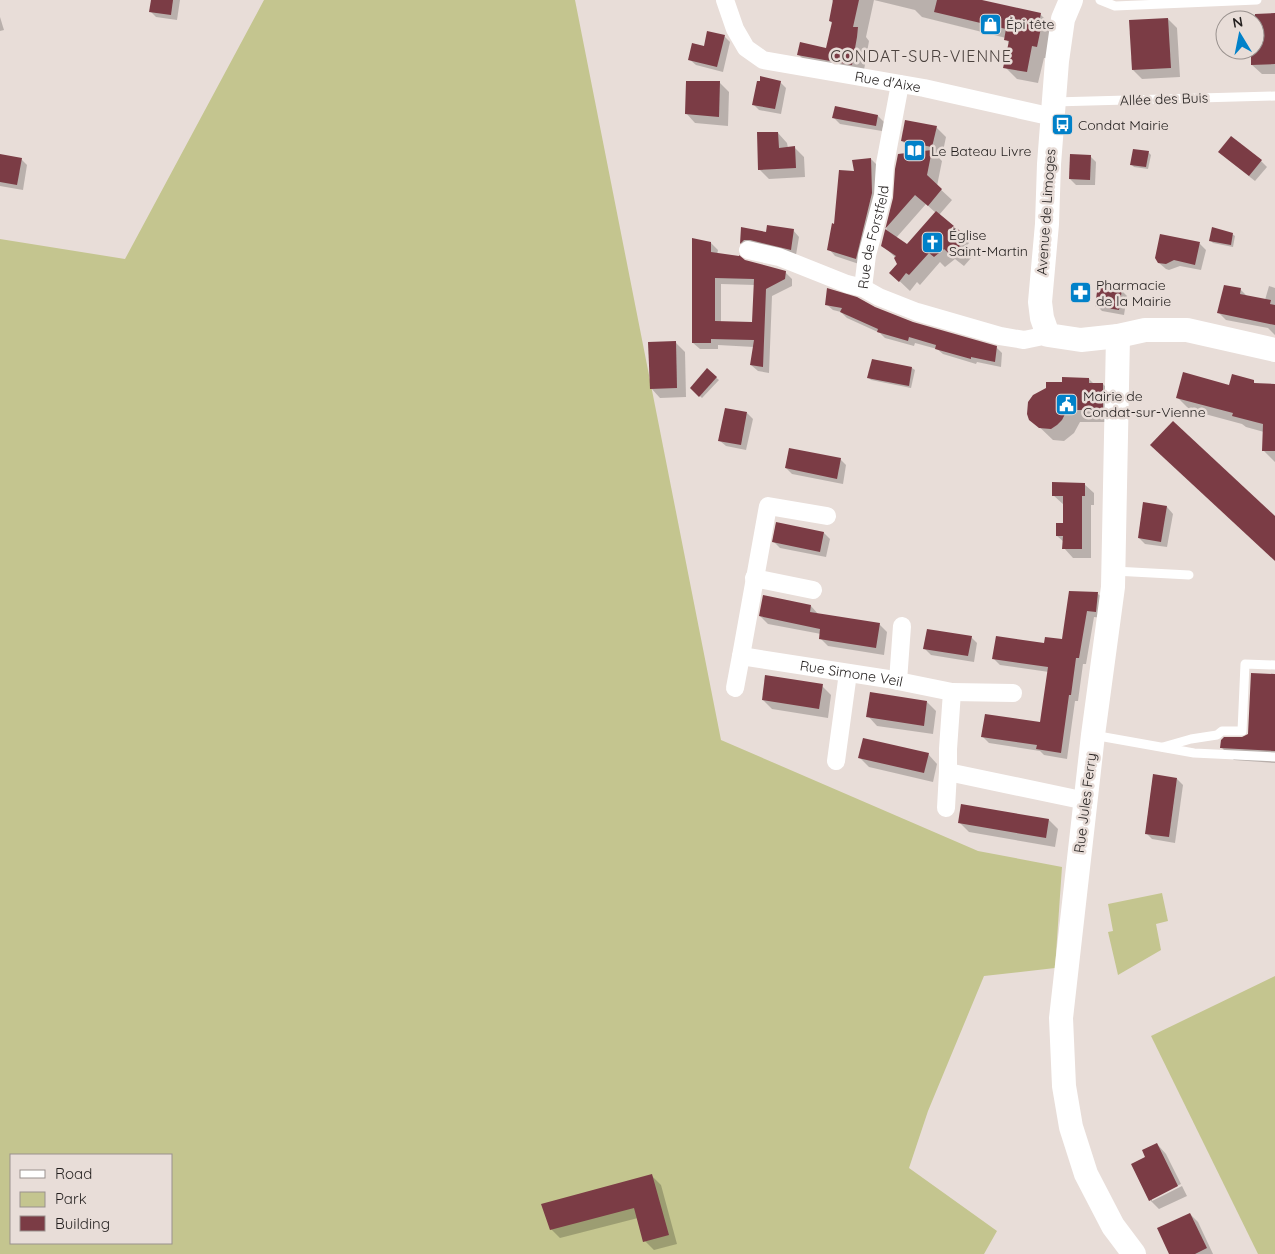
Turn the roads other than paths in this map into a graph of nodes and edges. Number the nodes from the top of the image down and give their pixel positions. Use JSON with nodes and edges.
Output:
{"nodes":[{"id":1,"x":726,"y":0,"type":"edge"},
{"id":2,"x":1100,"y":0,"type":"edge"},
{"id":3,"x":1257,"y":0,"type":"edge"},
{"id":4,"x":1069,"y":1,"type":"edge"},
{"id":5,"x":900,"y":84,"type":"junction"},
{"id":6,"x":1275,"y":96,"type":"edge"},
{"id":7,"x":1053,"y":110,"type":"junction"},
{"id":8,"x":748,"y":250,"type":"dead end"},
{"id":9,"x":863,"y":288,"type":"junction"},
{"id":10,"x":1048,"y":335,"type":"junction"},
{"id":11,"x":1118,"y":336,"type":"junction"},
{"id":12,"x":1275,"y":350,"type":"edge"},
{"id":13,"x":827,"y":516,"type":"dead end"},
{"id":14,"x":1114,"y":571,"type":"junction"},
{"id":15,"x":1189,"y":575,"type":"dead end"},
{"id":16,"x":754,"y":578,"type":"junction"},
{"id":17,"x":813,"y":590,"type":"dead end"},
{"id":18,"x":902,"y":626,"type":"dead end"},
{"id":19,"x":741,"y":656,"type":"junction"},
{"id":20,"x":1275,"y":665,"type":"edge"},
{"id":21,"x":848,"y":673,"type":"junction"},
{"id":22,"x":898,"y":681,"type":"junction"},
{"id":23,"x":736,"y":688,"type":"dead end"},
{"id":24,"x":952,"y":692,"type":"junction"},
{"id":25,"x":1013,"y":693,"type":"dead end"},
{"id":26,"x":1093,"y":735,"type":"junction"},
{"id":27,"x":1160,"y":748,"type":"junction"},
{"id":28,"x":1275,"y":757,"type":"edge"},
{"id":29,"x":836,"y":762,"type":"dead end"},
{"id":30,"x":948,"y":772,"type":"junction"},
{"id":31,"x":1086,"y":801,"type":"junction"},
{"id":32,"x":946,"y":808,"type":"dead end"},
{"id":33,"x":1134,"y":1254,"type":"edge"}],
"edges":[{"from":1,"to":5,"type":"street","name":"Rue d'Aixe"},
{"from":2,"to":3,"type":"lane"},
{"from":4,"to":7,"type":"main road","name":"Avenue de Limoges"},
{"from":5,"to":7,"type":"street","name":"Rue d'Aixe"},
{"from":5,"to":9,"type":"street","name":"Rue de Forstfeld"},
{"from":6,"to":7,"type":"lane","name":"Allée des Buis"},
{"from":7,"to":10,"type":"main road","name":"Avenue de Limoges"},
{"from":8,"to":9,"type":"street"},
{"from":9,"to":10,"type":"street","name":"Rue de Forstfeld"},
{"from":10,"to":11,"type":"main road"},
{"from":11,"to":12,"type":"main road"},
{"from":11,"to":14,"type":"main road","name":"Rue Jules Ferry"},
{"from":13,"to":16,"type":"street"},
{"from":14,"to":15,"type":"lane"},
{"from":14,"to":26,"type":"main road","name":"Rue Jules Ferry"},
{"from":16,"to":17,"type":"street"},
{"from":16,"to":19,"type":"street"},
{"from":18,"to":22,"type":"street"},
{"from":19,"to":21,"type":"street","name":"Rue Simone Veil"},
{"from":19,"to":23,"type":"street"},
{"from":20,"to":27,"type":"lane"},
{"from":21,"to":22,"type":"street","name":"Rue Simone Veil"},
{"from":21,"to":29,"type":"street"},
{"from":22,"to":24,"type":"street","name":"Rue Simone Veil"},
{"from":24,"to":25,"type":"street","name":"Rue Simone Veil"},
{"from":24,"to":30,"type":"street"},
{"from":26,"to":27,"type":"lane"},
{"from":26,"to":31,"type":"main road","name":"Rue Jules Ferry"},
{"from":27,"to":28,"type":"lane"},
{"from":30,"to":31,"type":"street"},
{"from":30,"to":32,"type":"street"},
{"from":31,"to":33,"type":"main road","name":"Rue Jules Ferry"}]}
